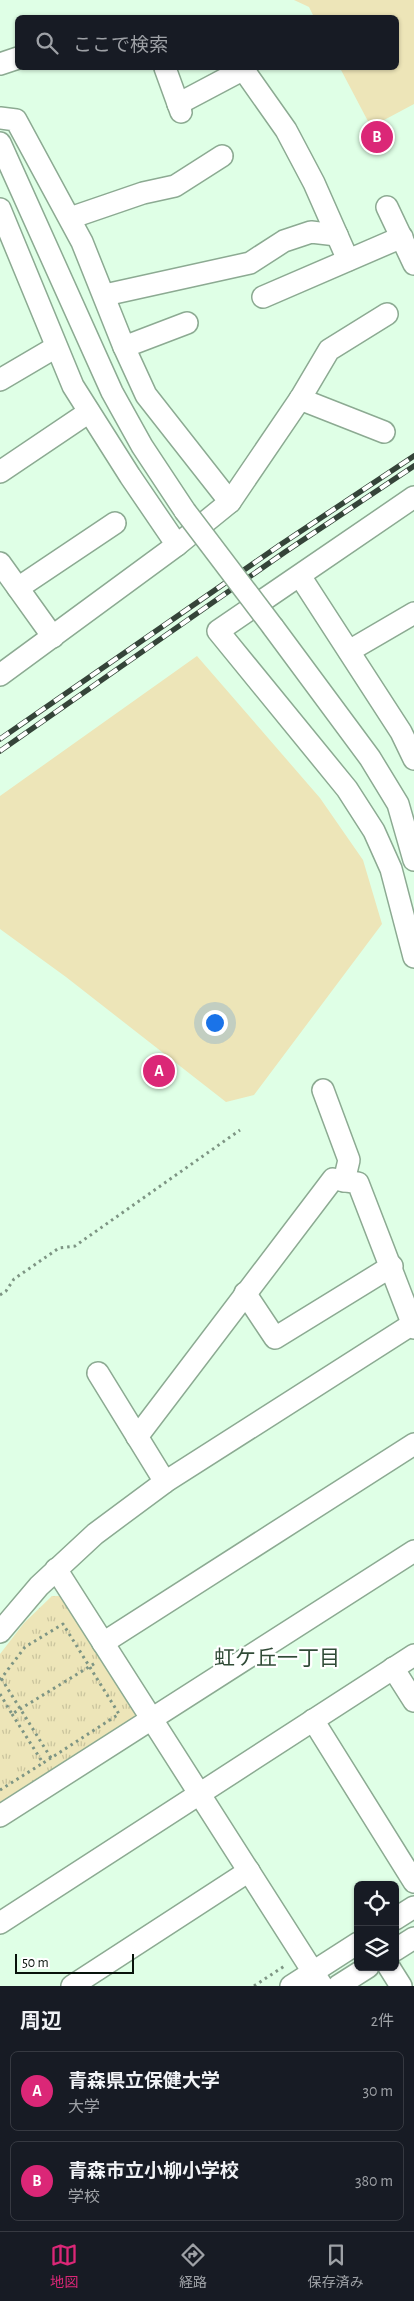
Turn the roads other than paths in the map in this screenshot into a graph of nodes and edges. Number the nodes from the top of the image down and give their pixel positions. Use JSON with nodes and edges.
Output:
{"nodes":[{"id":1,"x":15,"y":59,"type":"edge"},
{"id":2,"x":0,"y":64,"type":"edge"},
{"id":3,"x":166,"y":70,"type":"edge"},
{"id":4,"x":242,"y":70,"type":"edge"},
{"id":5,"x":246,"y":70,"type":"edge"},
{"id":6,"x":0,"y":118,"type":"edge"},
{"id":7,"x":0,"y":143,"type":"edge"},
{"id":8,"x":222,"y":156,"type":"dead end"},
{"id":9,"x":387,"y":207,"type":"dead end"},
{"id":10,"x":0,"y":209,"type":"edge"},
{"id":11,"x":70,"y":218,"type":"junction"},
{"id":12,"x":337,"y":235,"type":"junction"},
{"id":13,"x":402,"y":237,"type":"junction"},
{"id":14,"x":348,"y":260,"type":"junction"},
{"id":15,"x":414,"y":262,"type":"edge"},
{"id":16,"x":105,"y":295,"type":"junction"},
{"id":17,"x":264,"y":297,"type":"dead end"},
{"id":18,"x":386,"y":314,"type":"dead end"},
{"id":19,"x":187,"y":323,"type":"dead end"},
{"id":20,"x":56,"y":347,"type":"junction"},
{"id":21,"x":124,"y":347,"type":"junction"},
{"id":22,"x":0,"y":380,"type":"edge"},
{"id":23,"x":300,"y":399,"type":"junction"},
{"id":24,"x":90,"y":412,"type":"junction"},
{"id":25,"x":384,"y":432,"type":"dead end"},
{"id":26,"x":0,"y":472,"type":"edge"},
{"id":27,"x":414,"y":497,"type":"edge"},
{"id":28,"x":230,"y":502,"type":"junction"},
{"id":29,"x":115,"y":523,"type":"dead end"},
{"id":30,"x":177,"y":545,"type":"junction"},
{"id":31,"x":0,"y":563,"type":"edge"},
{"id":32,"x":300,"y":576,"type":"junction"},
{"id":33,"x":18,"y":588,"type":"junction"},
{"id":34,"x":414,"y":613,"type":"edge"},
{"id":35,"x":53,"y":637,"type":"junction"},
{"id":36,"x":349,"y":651,"type":"junction"},
{"id":37,"x":0,"y":675,"type":"edge"},
{"id":38,"x":407,"y":728,"type":"edge"},
{"id":39,"x":414,"y":759,"type":"edge"},
{"id":40,"x":414,"y":860,"type":"edge"},
{"id":41,"x":414,"y":956,"type":"edge"},
{"id":42,"x":323,"y":1090,"type":"dead end"},
{"id":43,"x":344,"y":1181,"type":"junction"},
{"id":44,"x":392,"y":1266,"type":"junction"},
{"id":45,"x":245,"y":1293,"type":"junction"},
{"id":46,"x":414,"y":1325,"type":"edge"},
{"id":47,"x":98,"y":1374,"type":"dead end"},
{"id":48,"x":137,"y":1436,"type":"junction"},
{"id":49,"x":414,"y":1444,"type":"edge"},
{"id":50,"x":165,"y":1482,"type":"junction"},
{"id":51,"x":414,"y":1551,"type":"edge"},
{"id":52,"x":56,"y":1569,"type":"junction"},
{"id":53,"x":0,"y":1632,"type":"edge"},
{"id":54,"x":107,"y":1648,"type":"junction"},
{"id":55,"x":414,"y":1655,"type":"edge"},
{"id":56,"x":393,"y":1668,"type":"junction"},
{"id":57,"x":414,"y":1701,"type":"edge"},
{"id":58,"x":152,"y":1718,"type":"junction"},
{"id":59,"x":313,"y":1720,"type":"junction"},
{"id":60,"x":200,"y":1793,"type":"junction"},
{"id":61,"x":0,"y":1816,"type":"edge"},
{"id":62,"x":249,"y":1871,"type":"junction"},
{"id":63,"x":414,"y":1882,"type":"edge"},
{"id":64,"x":414,"y":1908,"type":"edge"},
{"id":65,"x":399,"y":1917,"type":"edge"},
{"id":66,"x":0,"y":1923,"type":"edge"},
{"id":67,"x":414,"y":1938,"type":"edge"},
{"id":68,"x":354,"y":1947,"type":"edge"},
{"id":69,"x":399,"y":1947,"type":"edge"},
{"id":70,"x":362,"y":1971,"type":"edge"},
{"id":71,"x":391,"y":1971,"type":"edge"},
{"id":72,"x":318,"y":1979,"type":"edge"},
{"id":73,"x":76,"y":1985,"type":"edge"},
{"id":74,"x":291,"y":1986,"type":"edge"},
{"id":75,"x":338,"y":1986,"type":"edge"},
{"id":76,"x":401,"y":1986,"type":"edge"}],
"edges":[{"from":1,"to":2,"type":"street"},
{"from":3,"to":4,"type":"street"},
{"from":5,"to":12,"type":"street"},
{"from":6,"to":11,"type":"street"},
{"from":7,"to":40,"type":"street","bridge":true},
{"from":8,"to":11,"type":"street"},
{"from":9,"to":13,"type":"street"},
{"from":10,"to":20,"type":"street"},
{"from":11,"to":16,"type":"street"},
{"from":12,"to":14,"type":"street"},
{"from":12,"to":16,"type":"street"},
{"from":13,"to":14,"type":"street"},
{"from":13,"to":15,"type":"street"},
{"from":14,"to":17,"type":"street"},
{"from":16,"to":21,"type":"street"},
{"from":18,"to":23,"type":"street"},
{"from":19,"to":21,"type":"street"},
{"from":20,"to":22,"type":"street"},
{"from":20,"to":24,"type":"street"},
{"from":21,"to":28,"type":"street"},
{"from":23,"to":25,"type":"street"},
{"from":23,"to":28,"type":"street"},
{"from":24,"to":26,"type":"street"},
{"from":24,"to":30,"type":"street"},
{"from":27,"to":32,"type":"street"},
{"from":28,"to":30,"type":"street"},
{"from":29,"to":33,"type":"street"},
{"from":30,"to":35,"type":"street"},
{"from":31,"to":33,"type":"street"},
{"from":32,"to":36,"type":"street"},
{"from":32,"to":41,"type":"street"},
{"from":33,"to":35,"type":"street"},
{"from":34,"to":36,"type":"street"},
{"from":35,"to":37,"type":"street"},
{"from":36,"to":38,"type":"street"},
{"from":38,"to":39,"type":"street"},
{"from":42,"to":43,"type":"street"},
{"from":43,"to":44,"type":"street"},
{"from":43,"to":45,"type":"street"},
{"from":44,"to":45,"type":"street"},
{"from":44,"to":46,"type":"street"},
{"from":45,"to":48,"type":"street"},
{"from":46,"to":50,"type":"street"},
{"from":47,"to":48,"type":"street"},
{"from":48,"to":50,"type":"street"},
{"from":49,"to":54,"type":"street"},
{"from":50,"to":52,"type":"street"},
{"from":51,"to":58,"type":"street"},
{"from":52,"to":53,"type":"street"},
{"from":52,"to":54,"type":"street"},
{"from":54,"to":58,"type":"street"},
{"from":55,"to":56,"type":"street"},
{"from":56,"to":57,"type":"street"},
{"from":56,"to":59,"type":"street"},
{"from":58,"to":60,"type":"street"},
{"from":58,"to":61,"type":"street"},
{"from":59,"to":60,"type":"street"},
{"from":59,"to":63,"type":"street"},
{"from":60,"to":62,"type":"street"},
{"from":60,"to":66,"type":"street"},
{"from":62,"to":72,"type":"street"},
{"from":62,"to":73,"type":"street"},
{"from":64,"to":65,"type":"street"},
{"from":67,"to":69,"type":"street"},
{"from":68,"to":72,"type":"street"},
{"from":70,"to":75,"type":"street"},
{"from":71,"to":76,"type":"street"},
{"from":72,"to":74,"type":"street"}]}
